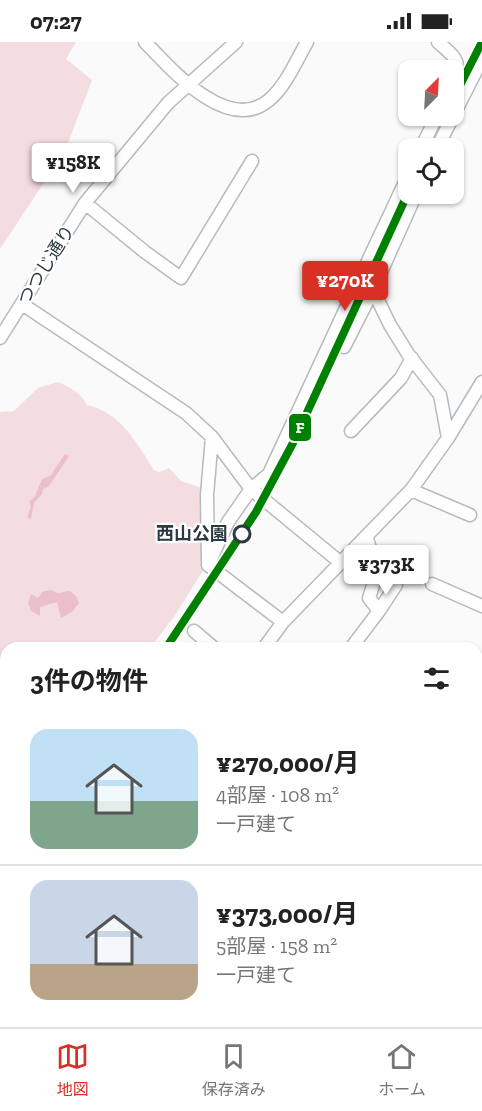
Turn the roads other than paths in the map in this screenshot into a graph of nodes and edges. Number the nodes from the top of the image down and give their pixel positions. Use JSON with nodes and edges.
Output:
{"nodes":[{"id":1,"x":146,"y":42,"type":"edge"},
{"id":2,"x":236,"y":42,"type":"edge"},
{"id":3,"x":308,"y":42,"type":"edge"},
{"id":4,"x":438,"y":42,"type":"edge"},
{"id":5,"x":482,"y":59,"type":"edge"},
{"id":6,"x":457,"y":60,"type":"edge"},
{"id":7,"x":188,"y":87,"type":"junction"},
{"id":8,"x":442,"y":138,"type":"edge"},
{"id":9,"x":252,"y":161,"type":"dead end"},
{"id":10,"x":398,"y":197,"type":"edge"},
{"id":11,"x":85,"y":203,"type":"junction"},
{"id":12,"x":412,"y":204,"type":"edge"},
{"id":13,"x":359,"y":280,"type":"junction"},
{"id":14,"x":373,"y":290,"type":"junction"},
{"id":15,"x":22,"y":304,"type":"junction"},
{"id":16,"x":0,"y":338,"type":"edge"},
{"id":17,"x":344,"y":347,"type":"dead end"},
{"id":18,"x":412,"y":358,"type":"junction"},
{"id":19,"x":481,"y":388,"type":"edge"},
{"id":20,"x":351,"y":431,"type":"dead end"},
{"id":21,"x":212,"y":437,"type":"junction"},
{"id":22,"x":448,"y":438,"type":"junction"},
{"id":23,"x":251,"y":489,"type":"junction"},
{"id":24,"x":411,"y":490,"type":"junction"},
{"id":25,"x":470,"y":515,"type":"dead end"},
{"id":26,"x":366,"y":536,"type":"junction"},
{"id":27,"x":341,"y":563,"type":"junction"},
{"id":28,"x":208,"y":565,"type":"junction"},
{"id":29,"x":432,"y":584,"type":"dead end"},
{"id":30,"x":396,"y":585,"type":"dead end"},
{"id":31,"x":482,"y":606,"type":"edge"},
{"id":32,"x":379,"y":611,"type":"junction"},
{"id":33,"x":284,"y":622,"type":"junction"},
{"id":34,"x":194,"y":631,"type":"dead end"},
{"id":35,"x":207,"y":642,"type":"edge"},
{"id":36,"x":269,"y":642,"type":"edge"},
{"id":37,"x":356,"y":642,"type":"edge"}],
"edges":[{"from":1,"to":7,"type":"street"},
{"from":2,"to":7,"type":"street","name":"つつじ通り"},
{"from":3,"to":7,"type":"street"},
{"from":4,"to":6,"type":"street"},
{"from":5,"to":8,"type":"street"},
{"from":7,"to":11,"type":"street","name":"つつじ通り"},
{"from":9,"to":11,"type":"street"},
{"from":10,"to":13,"type":"street"},
{"from":11,"to":15,"type":"street","name":"つつじ通り"},
{"from":12,"to":14,"type":"street"},
{"from":13,"to":14,"type":"street"},
{"from":13,"to":23,"type":"street"},
{"from":14,"to":17,"type":"street"},
{"from":14,"to":18,"type":"street"},
{"from":15,"to":16,"type":"street","name":"つつじ通り"},
{"from":15,"to":21,"type":"street"},
{"from":18,"to":20,"type":"street"},
{"from":18,"to":22,"type":"street"},
{"from":19,"to":22,"type":"street"},
{"from":21,"to":23,"type":"street"},
{"from":21,"to":28,"type":"street"},
{"from":22,"to":24,"type":"street"},
{"from":23,"to":27,"type":"street"},
{"from":23,"to":28,"type":"street"},
{"from":24,"to":25,"type":"street"},
{"from":24,"to":26,"type":"street"},
{"from":26,"to":27,"type":"street"},
{"from":26,"to":32,"type":"street"},
{"from":27,"to":33,"type":"street"},
{"from":28,"to":33,"type":"street"},
{"from":29,"to":31,"type":"street"},
{"from":30,"to":32,"type":"street"},
{"from":32,"to":37,"type":"street"},
{"from":33,"to":36,"type":"street"},
{"from":34,"to":35,"type":"street"}]}
